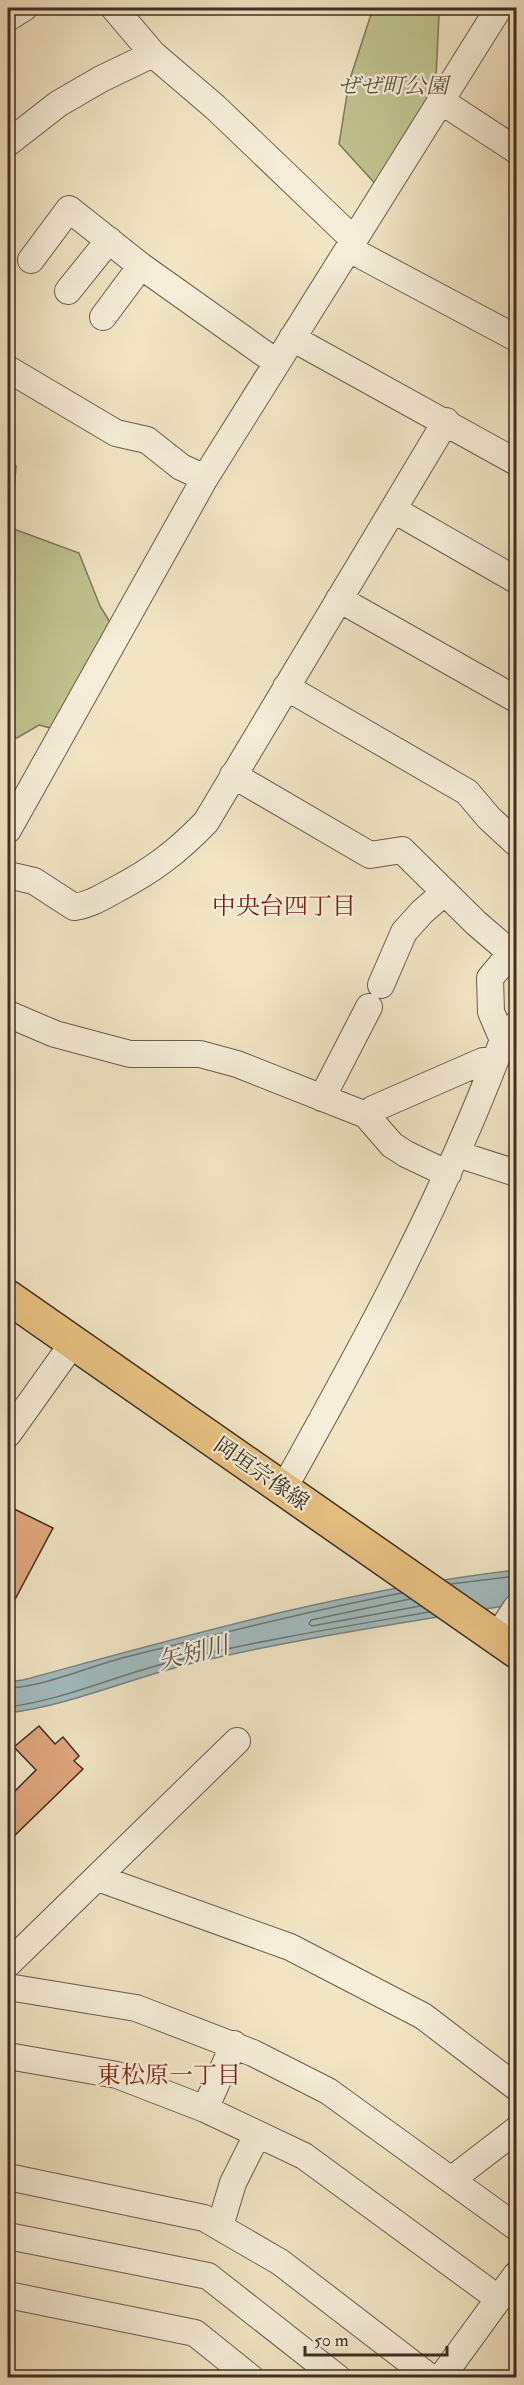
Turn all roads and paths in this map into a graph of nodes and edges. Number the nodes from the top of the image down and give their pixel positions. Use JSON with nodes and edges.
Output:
{"nodes":[{"id":1,"x":24,"y":8,"type":"edge"},
{"id":2,"x":114,"y":8,"type":"edge"},
{"id":3,"x":491,"y":10,"type":"edge"},
{"id":4,"x":8,"y":18,"type":"edge"},
{"id":5,"x":153,"y":54,"type":"junction"},
{"id":6,"x":441,"y":101,"type":"junction"},
{"id":7,"x":8,"y":143,"type":"edge"},
{"id":8,"x":516,"y":150,"type":"edge"},
{"id":9,"x":109,"y":240,"type":"junction"},
{"id":10,"x":352,"y":244,"type":"junction"},
{"id":11,"x":31,"y":260,"type":"dead end"},
{"id":12,"x":141,"y":266,"type":"junction"},
{"id":13,"x":68,"y":291,"type":"dead end"},
{"id":14,"x":103,"y":317,"type":"dead end"},
{"id":15,"x":292,"y":338,"type":"junction"},
{"id":16,"x":516,"y":338,"type":"edge"},
{"id":17,"x":276,"y":362,"type":"junction"},
{"id":18,"x":8,"y":369,"type":"edge"},
{"id":19,"x":446,"y":421,"type":"junction"},
{"id":20,"x":516,"y":462,"type":"edge"},
{"id":21,"x":205,"y":478,"type":"junction"},
{"id":22,"x":394,"y":510,"type":"junction"},
{"id":23,"x":516,"y":580,"type":"edge"},
{"id":24,"x":339,"y":599,"type":"junction"},
{"id":25,"x":286,"y":687,"type":"junction"},
{"id":26,"x":516,"y":699,"type":"edge"},
{"id":27,"x":233,"y":776,"type":"junction"},
{"id":28,"x":8,"y":830,"type":"edge"},
{"id":29,"x":516,"y":843,"type":"edge"},
{"id":30,"x":8,"y":875,"type":"edge"},
{"id":31,"x":445,"y":892,"type":"junction"},
{"id":32,"x":514,"y":950,"type":"edge"},
{"id":33,"x":8,"y":1014,"type":"edge"},
{"id":34,"x":505,"y":1042,"type":"edge"},
{"id":35,"x":322,"y":1098,"type":"junction"},
{"id":36,"x":366,"y":1115,"type":"junction"},
{"id":37,"x":452,"y":1164,"type":"junction"},
{"id":38,"x":516,"y":1173,"type":"edge"},
{"id":39,"x":8,"y":1297,"type":"edge"},
{"id":40,"x":73,"y":1343,"type":"junction"},
{"id":41,"x":8,"y":1434,"type":"edge"},
{"id":42,"x":284,"y":1488,"type":"junction"},
{"id":43,"x":516,"y":1608,"type":"edge"},
{"id":44,"x":507,"y":1644,"type":"edge"},
{"id":45,"x":237,"y":1741,"type":"dead end"},
{"id":46,"x":98,"y":1878,"type":"junction"},
{"id":47,"x":8,"y":1964,"type":"edge"},
{"id":48,"x":8,"y":1987,"type":"edge"},
{"id":49,"x":234,"y":2044,"type":"junction"},
{"id":50,"x":8,"y":2056,"type":"edge"},
{"id":51,"x":516,"y":2087,"type":"edge"},
{"id":52,"x":205,"y":2109,"type":"junction"},
{"id":53,"x":516,"y":2130,"type":"edge"},
{"id":54,"x":257,"y":2135,"type":"junction"},
{"id":55,"x":8,"y":2177,"type":"edge"},
{"id":56,"x":451,"y":2180,"type":"junction"},
{"id":57,"x":220,"y":2226,"type":"junction"},
{"id":58,"x":516,"y":2227,"type":"edge"},
{"id":59,"x":8,"y":2236,"type":"edge"},
{"id":60,"x":516,"y":2275,"type":"edge"},
{"id":61,"x":8,"y":2295,"type":"edge"},
{"id":62,"x":499,"y":2299,"type":"junction"},
{"id":63,"x":251,"y":2378,"type":"edge"},
{"id":64,"x":338,"y":2378,"type":"edge"},
{"id":65,"x":431,"y":2378,"type":"edge"},
{"id":66,"x":441,"y":2378,"type":"edge"}],
"edges":[{"from":1,"to":4,"type":"street"},
{"from":2,"to":5,"type":"street"},
{"from":3,"to":6,"type":"street"},
{"from":5,"to":7,"type":"street"},
{"from":5,"to":10,"type":"street"},
{"from":6,"to":8,"type":"street"},
{"from":6,"to":10,"type":"street"},
{"from":9,"to":11,"type":"street"},
{"from":9,"to":12,"type":"street"},
{"from":9,"to":13,"type":"street"},
{"from":10,"to":15,"type":"street"},
{"from":10,"to":16,"type":"street"},
{"from":12,"to":14,"type":"street"},
{"from":12,"to":17,"type":"street"},
{"from":15,"to":17,"type":"street"},
{"from":15,"to":19,"type":"street"},
{"from":17,"to":21,"type":"street"},
{"from":18,"to":21,"type":"street"},
{"from":19,"to":20,"type":"street"},
{"from":19,"to":22,"type":"street"},
{"from":21,"to":28,"type":"street"},
{"from":22,"to":23,"type":"street"},
{"from":22,"to":24,"type":"street"},
{"from":24,"to":25,"type":"street"},
{"from":24,"to":26,"type":"street"},
{"from":25,"to":27,"type":"street"},
{"from":25,"to":29,"type":"street"},
{"from":27,"to":30,"type":"street"},
{"from":27,"to":31,"type":"street"},
{"from":31,"to":32,"type":"street"},
{"from":31,"to":35,"type":"street"},
{"from":32,"to":34,"type":"street"},
{"from":33,"to":35,"type":"street"},
{"from":34,"to":36,"type":"street"},
{"from":34,"to":37,"type":"street"},
{"from":35,"to":36,"type":"street"},
{"from":36,"to":37,"type":"street"},
{"from":37,"to":38,"type":"street"},
{"from":37,"to":42,"type":"street"},
{"from":39,"to":40,"type":"main road","name":"岡垣宗像線"},
{"from":40,"to":41,"type":"street"},
{"from":40,"to":42,"type":"main road","name":"岡垣宗像線"},
{"from":42,"to":44,"type":"main road","name":"岡垣宗像線"},
{"from":43,"to":44,"type":"street"},
{"from":45,"to":46,"type":"street"},
{"from":46,"to":47,"type":"street"},
{"from":46,"to":51,"type":"street"},
{"from":48,"to":49,"type":"street"},
{"from":49,"to":52,"type":"street"},
{"from":49,"to":56,"type":"street"},
{"from":50,"to":52,"type":"street"},
{"from":52,"to":54,"type":"street"},
{"from":53,"to":56,"type":"street"},
{"from":54,"to":57,"type":"street"},
{"from":54,"to":62,"type":"street"},
{"from":55,"to":57,"type":"street"},
{"from":56,"to":58,"type":"street"},
{"from":57,"to":65,"type":"street"},
{"from":59,"to":64,"type":"street"},
{"from":60,"to":62,"type":"street"},
{"from":61,"to":63,"type":"street"},
{"from":62,"to":66,"type":"street"}]}
